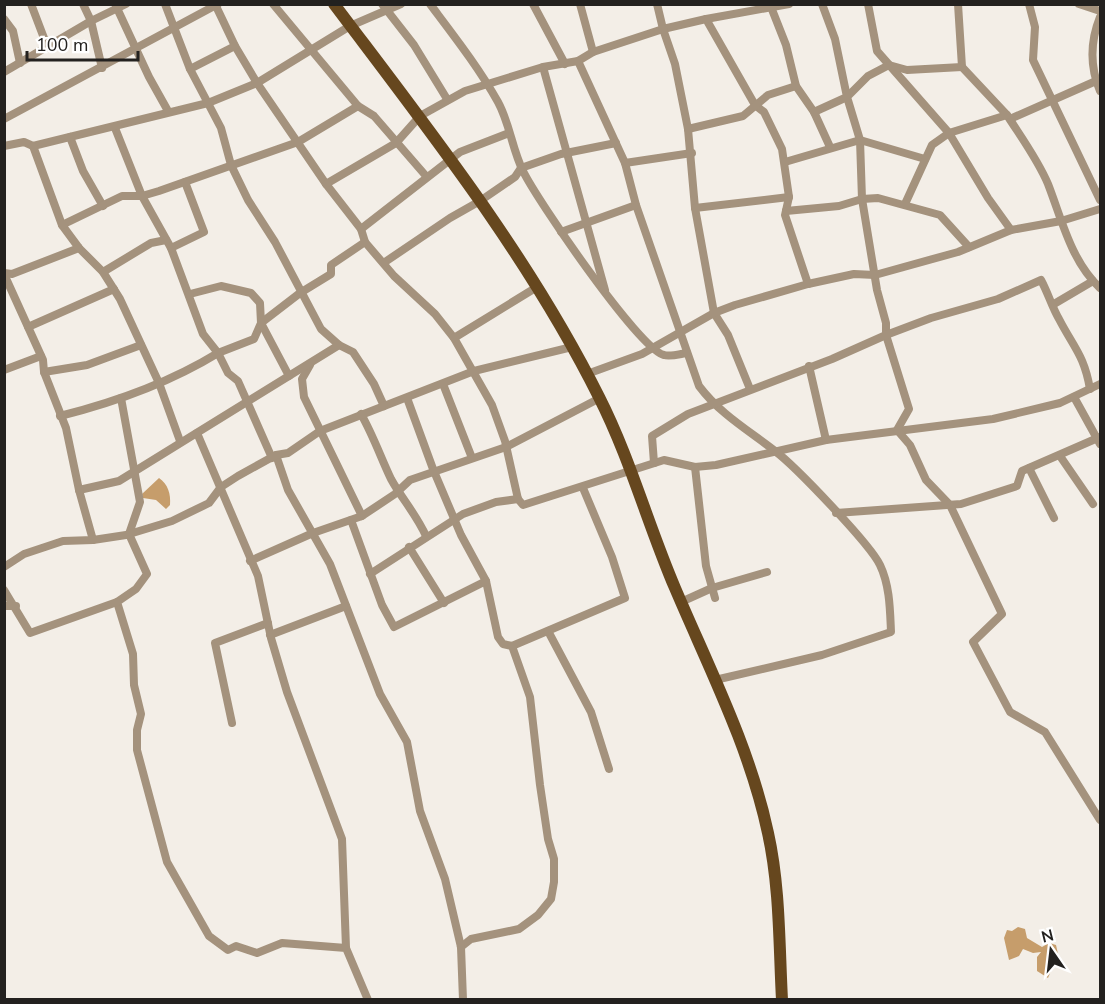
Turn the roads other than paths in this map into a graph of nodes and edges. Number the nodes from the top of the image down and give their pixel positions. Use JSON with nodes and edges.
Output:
{"nodes":[{"id":1,"x":31,"y":4,"type":"edge"},
{"id":2,"x":83,"y":4,"type":"edge"},
{"id":3,"x":126,"y":4,"type":"edge"},
{"id":4,"x":165,"y":4,"type":"edge"},
{"id":5,"x":273,"y":4,"type":"edge"},
{"id":6,"x":334,"y":4,"type":"edge"},
{"id":7,"x":401,"y":4,"type":"edge"},
{"id":8,"x":430,"y":4,"type":"edge"},
{"id":9,"x":533,"y":4,"type":"edge"},
{"id":10,"x":580,"y":4,"type":"edge"},
{"id":11,"x":657,"y":4,"type":"edge"},
{"id":12,"x":789,"y":4,"type":"edge"},
{"id":13,"x":822,"y":4,"type":"edge"},
{"id":14,"x":868,"y":4,"type":"edge"},
{"id":15,"x":958,"y":4,"type":"edge"},
{"id":16,"x":1029,"y":4,"type":"edge"},
{"id":17,"x":1079,"y":4,"type":"edge"},
{"id":18,"x":217,"y":5,"type":"edge"},
{"id":19,"x":116,"y":7,"type":"edge"},
{"id":20,"x":771,"y":7,"type":"junction"},
{"id":21,"x":385,"y":8,"type":"edge"},
{"id":22,"x":1101,"y":11,"type":"edge"},
{"id":23,"x":1101,"y":17,"type":"edge"},
{"id":24,"x":706,"y":19,"type":"junction"},
{"id":25,"x":4,"y":20,"type":"edge"},
{"id":26,"x":91,"y":21,"type":"junction"},
{"id":27,"x":350,"y":26,"type":"junction"},
{"id":28,"x":173,"y":29,"type":"junction"},
{"id":29,"x":663,"y":29,"type":"junction"},
{"id":30,"x":47,"y":46,"type":"junction"},
{"id":31,"x":235,"y":46,"type":"junction"},
{"id":32,"x":135,"y":49,"type":"junction"},
{"id":33,"x":311,"y":51,"type":"junction"},
{"id":34,"x":593,"y":52,"type":"junction"},
{"id":35,"x":578,"y":61,"type":"junction"},
{"id":36,"x":20,"y":63,"type":"junction"},
{"id":37,"x":1096,"y":63,"type":"edge"},
{"id":38,"x":565,"y":64,"type":"junction"},
{"id":39,"x":889,"y":65,"type":"junction"},
{"id":40,"x":543,"y":67,"type":"junction"},
{"id":41,"x":962,"y":67,"type":"junction"},
{"id":42,"x":102,"y":68,"type":"junction"},
{"id":43,"x":190,"y":69,"type":"junction"},
{"id":44,"x":4,"y":72,"type":"edge"},
{"id":45,"x":1096,"y":81,"type":"junction"},
{"id":46,"x":258,"y":83,"type":"junction"},
{"id":47,"x":485,"y":83,"type":"junction"},
{"id":48,"x":796,"y":86,"type":"junction"},
{"id":49,"x":1101,"y":91,"type":"edge"},
{"id":50,"x":847,"y":97,"type":"junction"},
{"id":51,"x":1052,"y":98,"type":"junction"},
{"id":52,"x":447,"y":99,"type":"junction"},
{"id":53,"x":208,"y":103,"type":"junction"},
{"id":54,"x":755,"y":105,"type":"junction"},
{"id":55,"x":358,"y":106,"type":"junction"},
{"id":56,"x":168,"y":111,"type":"junction"},
{"id":57,"x":814,"y":112,"type":"junction"},
{"id":58,"x":420,"y":116,"type":"junction"},
{"id":59,"x":1009,"y":117,"type":"junction"},
{"id":60,"x":4,"y":119,"type":"edge"},
{"id":61,"x":115,"y":128,"type":"junction"},
{"id":62,"x":688,"y":129,"type":"junction"},
{"id":63,"x":509,"y":133,"type":"junction"},
{"id":64,"x":949,"y":133,"type":"junction"},
{"id":65,"x":69,"y":137,"type":"junction"},
{"id":66,"x":860,"y":140,"type":"junction"},
{"id":67,"x":298,"y":142,"type":"junction"},
{"id":68,"x":616,"y":142,"type":"junction"},
{"id":69,"x":396,"y":143,"type":"junction"},
{"id":70,"x":4,"y":146,"type":"edge"},
{"id":71,"x":33,"y":146,"type":"junction"},
{"id":72,"x":830,"y":147,"type":"junction"},
{"id":73,"x":569,"y":153,"type":"junction"},
{"id":74,"x":692,"y":153,"type":"junction"},
{"id":75,"x":450,"y":159,"type":"junction"},
{"id":76,"x":925,"y":159,"type":"junction"},
{"id":77,"x":785,"y":162,"type":"junction"},
{"id":78,"x":625,"y":163,"type":"junction"},
{"id":79,"x":231,"y":165,"type":"junction"},
{"id":80,"x":521,"y":168,"type":"junction"},
{"id":81,"x":426,"y":176,"type":"junction"},
{"id":82,"x":184,"y":182,"type":"junction"},
{"id":83,"x":326,"y":184,"type":"junction"},
{"id":84,"x":142,"y":196,"type":"junction"},
{"id":85,"x":789,"y":197,"type":"junction"},
{"id":86,"x":862,"y":199,"type":"junction"},
{"id":87,"x":1101,"y":200,"type":"edge"},
{"id":88,"x":480,"y":201,"type":"junction"},
{"id":89,"x":905,"y":204,"type":"junction"},
{"id":90,"x":636,"y":205,"type":"junction"},
{"id":91,"x":103,"y":206,"type":"junction"},
{"id":92,"x":695,"y":207,"type":"junction"},
{"id":93,"x":1101,"y":209,"type":"edge"},
{"id":94,"x":786,"y":210,"type":"junction"},
{"id":95,"x":586,"y":221,"type":"junction"},
{"id":96,"x":1061,"y":221,"type":"junction"},
{"id":97,"x":63,"y":225,"type":"junction"},
{"id":98,"x":361,"y":229,"type":"junction"},
{"id":99,"x":1011,"y":230,"type":"junction"},
{"id":100,"x":561,"y":232,"type":"junction"},
{"id":101,"x":166,"y":240,"type":"junction"},
{"id":102,"x":365,"y":243,"type":"junction"},
{"id":103,"x":969,"y":247,"type":"junction"},
{"id":104,"x":79,"y":248,"type":"junction"},
{"id":105,"x":171,"y":248,"type":"junction"},
{"id":106,"x":385,"y":262,"type":"junction"},
{"id":107,"x":104,"y":272,"type":"junction"},
{"id":108,"x":4,"y":274,"type":"edge"},
{"id":109,"x":875,"y":275,"type":"junction"},
{"id":110,"x":1094,"y":281,"type":"junction"},
{"id":111,"x":808,"y":284,"type":"junction"},
{"id":112,"x":537,"y":287,"type":"junction"},
{"id":113,"x":1101,"y":288,"type":"edge"},
{"id":114,"x":114,"y":289,"type":"junction"},
{"id":115,"x":300,"y":293,"type":"junction"},
{"id":116,"x":190,"y":294,"type":"junction"},
{"id":117,"x":606,"y":294,"type":"junction"},
{"id":118,"x":1054,"y":304,"type":"junction"},
{"id":119,"x":714,"y":313,"type":"junction"},
{"id":120,"x":261,"y":323,"type":"junction"},
{"id":121,"x":28,"y":327,"type":"junction"},
{"id":122,"x":680,"y":331,"type":"junction"},
{"id":123,"x":886,"y":335,"type":"junction"},
{"id":124,"x":453,"y":338,"type":"junction"},
{"id":125,"x":141,"y":345,"type":"junction"},
{"id":126,"x":339,"y":345,"type":"junction"},
{"id":127,"x":572,"y":347,"type":"junction"},
{"id":128,"x":652,"y":348,"type":"junction"},
{"id":129,"x":218,"y":353,"type":"junction"},
{"id":130,"x":687,"y":353,"type":"junction"},
{"id":131,"x":41,"y":356,"type":"junction"},
{"id":132,"x":312,"y":362,"type":"junction"},
{"id":133,"x":809,"y":366,"type":"junction"},
{"id":134,"x":4,"y":370,"type":"edge"},
{"id":135,"x":474,"y":371,"type":"junction"},
{"id":136,"x":44,"y":372,"type":"junction"},
{"id":137,"x":587,"y":374,"type":"junction"},
{"id":138,"x":289,"y":376,"type":"junction"},
{"id":139,"x":159,"y":383,"type":"junction"},
{"id":140,"x":443,"y":384,"type":"junction"},
{"id":141,"x":1101,"y":384,"type":"edge"},
{"id":142,"x":750,"y":389,"type":"junction"},
{"id":143,"x":1090,"y":389,"type":"junction"},
{"id":144,"x":1074,"y":397,"type":"junction"},
{"id":145,"x":121,"y":398,"type":"junction"},
{"id":146,"x":407,"y":398,"type":"junction"},
{"id":147,"x":600,"y":398,"type":"junction"},
{"id":148,"x":248,"y":402,"type":"junction"},
{"id":149,"x":714,"y":404,"type":"junction"},
{"id":150,"x":384,"y":406,"type":"junction"},
{"id":151,"x":361,"y":414,"type":"junction"},
{"id":152,"x":60,"y":416,"type":"junction"},
{"id":153,"x":320,"y":430,"type":"junction"},
{"id":154,"x":897,"y":430,"type":"junction"},
{"id":155,"x":196,"y":433,"type":"junction"},
{"id":156,"x":826,"y":440,"type":"junction"},
{"id":157,"x":1099,"y":440,"type":"edge"},
{"id":158,"x":180,"y":441,"type":"junction"},
{"id":159,"x":506,"y":447,"type":"junction"},
{"id":160,"x":776,"y":451,"type":"junction"},
{"id":161,"x":274,"y":456,"type":"junction"},
{"id":162,"x":1060,"y":456,"type":"junction"},
{"id":163,"x":472,"y":458,"type":"junction"},
{"id":164,"x":654,"y":463,"type":"junction"},
{"id":165,"x":695,"y":467,"type":"junction"},
{"id":166,"x":135,"y":468,"type":"junction"},
{"id":167,"x":1029,"y":468,"type":"junction"},
{"id":168,"x":631,"y":469,"type":"junction"},
{"id":169,"x":434,"y":472,"type":"junction"},
{"id":170,"x":221,"y":487,"type":"junction"},
{"id":171,"x":583,"y":488,"type":"junction"},
{"id":172,"x":79,"y":490,"type":"junction"},
{"id":173,"x":398,"y":490,"type":"junction"},
{"id":174,"x":518,"y":499,"type":"junction"},
{"id":175,"x":1093,"y":504,"type":"dead end"},
{"id":176,"x":950,"y":505,"type":"junction"},
{"id":177,"x":836,"y":513,"type":"junction"},
{"id":178,"x":362,"y":516,"type":"junction"},
{"id":179,"x":1054,"y":518,"type":"dead end"},
{"id":180,"x":351,"y":520,"type":"junction"},
{"id":181,"x":455,"y":520,"type":"junction"},
{"id":182,"x":313,"y":533,"type":"junction"},
{"id":183,"x":129,"y":534,"type":"junction"},
{"id":184,"x":426,"y":536,"type":"junction"},
{"id":185,"x":93,"y":540,"type":"junction"},
{"id":186,"x":409,"y":547,"type":"junction"},
{"id":187,"x":250,"y":561,"type":"junction"},
{"id":188,"x":4,"y":567,"type":"edge"},
{"id":189,"x":767,"y":572,"type":"dead end"},
{"id":190,"x":370,"y":574,"type":"junction"},
{"id":191,"x":486,"y":581,"type":"junction"},
{"id":192,"x":712,"y":588,"type":"junction"},
{"id":193,"x":4,"y":590,"type":"edge"},
{"id":194,"x":715,"y":598,"type":"dead end"},
{"id":195,"x":117,"y":602,"type":"junction"},
{"id":196,"x":681,"y":602,"type":"junction"},
{"id":197,"x":444,"y":603,"type":"junction"},
{"id":198,"x":4,"y":606,"type":"edge"},
{"id":199,"x":16,"y":606,"type":"junction"},
{"id":200,"x":346,"y":606,"type":"junction"},
{"id":201,"x":268,"y":623,"type":"junction"},
{"id":202,"x":548,"y":631,"type":"junction"},
{"id":203,"x":270,"y":635,"type":"junction"},
{"id":204,"x":512,"y":646,"type":"junction"},
{"id":205,"x":715,"y":680,"type":"junction"},
{"id":206,"x":232,"y":723,"type":"dead end"},
{"id":207,"x":609,"y":769,"type":"dead end"},
{"id":208,"x":1101,"y":820,"type":"edge"},
{"id":209,"x":461,"y":947,"type":"junction"},
{"id":210,"x":346,"y":948,"type":"junction"},
{"id":211,"x":368,"y":999,"type":"edge"},
{"id":212,"x":463,"y":999,"type":"edge"},
{"id":213,"x":782,"y":999,"type":"edge"}],
"edges":[{"from":1,"to":30,"type":"street"},
{"from":2,"to":26,"type":"street"},
{"from":3,"to":19,"type":"street"},
{"from":4,"to":28,"type":"street"},
{"from":5,"to":33,"type":"street"},
{"from":6,"to":27,"type":"main road"},
{"from":7,"to":21,"type":"street"},
{"from":8,"to":47,"type":"street"},
{"from":9,"to":38,"type":"street"},
{"from":10,"to":34,"type":"street"},
{"from":11,"to":29,"type":"street"},
{"from":12,"to":20,"type":"street"},
{"from":13,"to":50,"type":"street"},
{"from":14,"to":39,"type":"street"},
{"from":15,"to":41,"type":"street"},
{"from":16,"to":51,"type":"street"},
{"from":17,"to":22,"type":"street"},
{"from":18,"to":28,"type":"street"},
{"from":18,"to":31,"type":"street"},
{"from":19,"to":26,"type":"street"},
{"from":19,"to":32,"type":"street"},
{"from":20,"to":24,"type":"street"},
{"from":20,"to":48,"type":"street"},
{"from":21,"to":27,"type":"street"},
{"from":21,"to":52,"type":"street"},
{"from":23,"to":37,"type":"street"},
{"from":24,"to":29,"type":"street"},
{"from":24,"to":54,"type":"street"},
{"from":25,"to":36,"type":"street"},
{"from":26,"to":30,"type":"street"},
{"from":26,"to":42,"type":"street"},
{"from":27,"to":33,"type":"street"},
{"from":27,"to":58,"type":"main road"},
{"from":28,"to":32,"type":"street"},
{"from":28,"to":43,"type":"street"},
{"from":29,"to":34,"type":"street"},
{"from":29,"to":62,"type":"street"},
{"from":30,"to":36,"type":"street"},
{"from":31,"to":43,"type":"street"},
{"from":31,"to":46,"type":"street"},
{"from":32,"to":42,"type":"street"},
{"from":32,"to":56,"type":"street"},
{"from":33,"to":46,"type":"street"},
{"from":33,"to":55,"type":"street"},
{"from":34,"to":35,"type":"street"},
{"from":35,"to":38,"type":"street"},
{"from":35,"to":68,"type":"street"},
{"from":36,"to":44,"type":"street"},
{"from":37,"to":45,"type":"street"},
{"from":38,"to":40,"type":"street"},
{"from":39,"to":41,"type":"street"},
{"from":39,"to":50,"type":"street"},
{"from":39,"to":64,"type":"street"},
{"from":40,"to":47,"type":"street"},
{"from":40,"to":73,"type":"street"},
{"from":41,"to":59,"type":"street"},
{"from":42,"to":60,"type":"street"},
{"from":43,"to":53,"type":"street"},
{"from":45,"to":49,"type":"street"},
{"from":45,"to":51,"type":"street"},
{"from":46,"to":53,"type":"street"},
{"from":46,"to":67,"type":"street"},
{"from":47,"to":52,"type":"street"},
{"from":47,"to":63,"type":"street"},
{"from":48,"to":54,"type":"street"},
{"from":48,"to":57,"type":"street"},
{"from":50,"to":57,"type":"street"},
{"from":50,"to":66,"type":"street"},
{"from":51,"to":59,"type":"street"},
{"from":51,"to":87,"type":"street"},
{"from":52,"to":58,"type":"street"},
{"from":53,"to":56,"type":"street"},
{"from":53,"to":79,"type":"street"},
{"from":54,"to":62,"type":"street"},
{"from":54,"to":77,"type":"street"},
{"from":55,"to":67,"type":"street"},
{"from":55,"to":69,"type":"street"},
{"from":56,"to":61,"type":"street"},
{"from":57,"to":72,"type":"street"},
{"from":58,"to":69,"type":"street"},
{"from":58,"to":75,"type":"main road"},
{"from":59,"to":64,"type":"street"},
{"from":59,"to":96,"type":"street"},
{"from":61,"to":65,"type":"street"},
{"from":61,"to":84,"type":"street"},
{"from":62,"to":74,"type":"street"},
{"from":63,"to":75,"type":"street"},
{"from":63,"to":80,"type":"street"},
{"from":64,"to":76,"type":"street"},
{"from":64,"to":99,"type":"street"},
{"from":65,"to":71,"type":"street"},
{"from":65,"to":91,"type":"street"},
{"from":66,"to":72,"type":"street"},
{"from":66,"to":76,"type":"street"},
{"from":66,"to":86,"type":"street"},
{"from":67,"to":79,"type":"street"},
{"from":67,"to":83,"type":"street"},
{"from":68,"to":73,"type":"street"},
{"from":68,"to":78,"type":"street"},
{"from":69,"to":81,"type":"street"},
{"from":69,"to":83,"type":"street"},
{"from":70,"to":71,"type":"street"},
{"from":71,"to":97,"type":"street"},
{"from":72,"to":77,"type":"street"},
{"from":73,"to":80,"type":"street"},
{"from":73,"to":95,"type":"street"},
{"from":74,"to":78,"type":"street"},
{"from":74,"to":92,"type":"street"},
{"from":75,"to":81,"type":"street"},
{"from":75,"to":88,"type":"main road"},
{"from":76,"to":89,"type":"street"},
{"from":77,"to":85,"type":"street"},
{"from":78,"to":90,"type":"street"},
{"from":79,"to":82,"type":"street"},
{"from":79,"to":115,"type":"street"},
{"from":80,"to":88,"type":"street"},
{"from":80,"to":100,"type":"street"},
{"from":81,"to":98,"type":"street"},
{"from":82,"to":84,"type":"street"},
{"from":82,"to":105,"type":"street"},
{"from":83,"to":98,"type":"street"},
{"from":84,"to":91,"type":"street"},
{"from":84,"to":101,"type":"street"},
{"from":85,"to":92,"type":"street"},
{"from":85,"to":94,"type":"street"},
{"from":86,"to":89,"type":"street"},
{"from":86,"to":94,"type":"street"},
{"from":86,"to":109,"type":"street"},
{"from":88,"to":106,"type":"street"},
{"from":88,"to":112,"type":"main road"},
{"from":89,"to":103,"type":"street"},
{"from":90,"to":95,"type":"street"},
{"from":90,"to":122,"type":"street"},
{"from":91,"to":97,"type":"street"},
{"from":92,"to":119,"type":"street"},
{"from":93,"to":96,"type":"street"},
{"from":94,"to":111,"type":"street"},
{"from":95,"to":100,"type":"street"},
{"from":95,"to":117,"type":"street"},
{"from":96,"to":99,"type":"street"},
{"from":96,"to":110,"type":"street"},
{"from":97,"to":104,"type":"street"},
{"from":98,"to":102,"type":"street"},
{"from":99,"to":103,"type":"street"},
{"from":100,"to":117,"type":"street"},
{"from":101,"to":105,"type":"street"},
{"from":101,"to":107,"type":"street"},
{"from":102,"to":106,"type":"street"},
{"from":102,"to":115,"type":"street"},
{"from":103,"to":109,"type":"street"},
{"from":104,"to":107,"type":"street"},
{"from":104,"to":108,"type":"street"},
{"from":105,"to":116,"type":"street"},
{"from":106,"to":124,"type":"street"},
{"from":107,"to":114,"type":"street"},
{"from":108,"to":121,"type":"street"},
{"from":109,"to":111,"type":"street"},
{"from":109,"to":123,"type":"street"},
{"from":110,"to":113,"type":"street"},
{"from":110,"to":118,"type":"street"},
{"from":111,"to":119,"type":"street"},
{"from":112,"to":124,"type":"street"},
{"from":112,"to":127,"type":"main road"},
{"from":114,"to":121,"type":"street"},
{"from":114,"to":125,"type":"street"},
{"from":115,"to":120,"type":"street"},
{"from":115,"to":126,"type":"street"},
{"from":116,"to":120,"type":"street"},
{"from":116,"to":129,"type":"street"},
{"from":117,"to":128,"type":"street"},
{"from":118,"to":123,"type":"street"},
{"from":118,"to":143,"type":"street"},
{"from":119,"to":122,"type":"street"},
{"from":119,"to":142,"type":"street"},
{"from":120,"to":129,"type":"street"},
{"from":120,"to":138,"type":"street"},
{"from":121,"to":131,"type":"street"},
{"from":122,"to":128,"type":"street"},
{"from":122,"to":130,"type":"street"},
{"from":123,"to":133,"type":"street"},
{"from":123,"to":154,"type":"street"},
{"from":124,"to":135,"type":"street"},
{"from":125,"to":136,"type":"street"},
{"from":125,"to":139,"type":"street"},
{"from":126,"to":132,"type":"street"},
{"from":126,"to":150,"type":"street"},
{"from":127,"to":135,"type":"street"},
{"from":127,"to":137,"type":"main road"},
{"from":128,"to":130,"type":"street"},
{"from":128,"to":137,"type":"street"},
{"from":129,"to":139,"type":"street"},
{"from":129,"to":148,"type":"street"},
{"from":130,"to":149,"type":"street"},
{"from":131,"to":134,"type":"street"},
{"from":131,"to":136,"type":"street"},
{"from":132,"to":138,"type":"street"},
{"from":132,"to":153,"type":"street"},
{"from":133,"to":142,"type":"street"},
{"from":133,"to":156,"type":"street"},
{"from":135,"to":140,"type":"street"},
{"from":135,"to":159,"type":"street"},
{"from":136,"to":152,"type":"street"},
{"from":137,"to":147,"type":"main road"},
{"from":138,"to":148,"type":"street"},
{"from":139,"to":145,"type":"street"},
{"from":139,"to":158,"type":"street"},
{"from":140,"to":146,"type":"street"},
{"from":140,"to":163,"type":"street"},
{"from":141,"to":143,"type":"street"},
{"from":142,"to":149,"type":"street"},
{"from":143,"to":144,"type":"street"},
{"from":144,"to":154,"type":"street"},
{"from":144,"to":157,"type":"street"},
{"from":145,"to":152,"type":"street"},
{"from":145,"to":166,"type":"street"},
{"from":146,"to":150,"type":"street"},
{"from":146,"to":169,"type":"street"},
{"from":147,"to":159,"type":"street"},
{"from":147,"to":168,"type":"main road"},
{"from":148,"to":155,"type":"street"},
{"from":148,"to":161,"type":"street"},
{"from":149,"to":160,"type":"street"},
{"from":149,"to":164,"type":"street"},
{"from":150,"to":151,"type":"street"},
{"from":151,"to":153,"type":"street"},
{"from":151,"to":173,"type":"street"},
{"from":152,"to":172,"type":"street"},
{"from":153,"to":161,"type":"street"},
{"from":153,"to":178,"type":"street"},
{"from":154,"to":156,"type":"street"},
{"from":154,"to":176,"type":"street"},
{"from":155,"to":158,"type":"street"},
{"from":155,"to":170,"type":"street"},
{"from":156,"to":160,"type":"street"},
{"from":157,"to":162,"type":"street"},
{"from":158,"to":166,"type":"street"},
{"from":159,"to":163,"type":"street"},
{"from":159,"to":174,"type":"street"},
{"from":160,"to":165,"type":"street"},
{"from":160,"to":177,"type":"street"},
{"from":161,"to":170,"type":"street"},
{"from":161,"to":182,"type":"street"},
{"from":162,"to":167,"type":"street"},
{"from":162,"to":175,"type":"street"},
{"from":163,"to":169,"type":"street"},
{"from":164,"to":165,"type":"street"},
{"from":164,"to":168,"type":"street"},
{"from":165,"to":192,"type":"street"},
{"from":166,"to":172,"type":"street"},
{"from":166,"to":183,"type":"street"},
{"from":167,"to":176,"type":"street"},
{"from":167,"to":179,"type":"street"},
{"from":168,"to":171,"type":"street"},
{"from":168,"to":196,"type":"main road"},
{"from":169,"to":173,"type":"street"},
{"from":169,"to":181,"type":"street"},
{"from":170,"to":183,"type":"street"},
{"from":170,"to":187,"type":"street"},
{"from":171,"to":174,"type":"street"},
{"from":171,"to":202,"type":"street"},
{"from":172,"to":185,"type":"street"},
{"from":173,"to":178,"type":"street"},
{"from":173,"to":184,"type":"street"},
{"from":174,"to":181,"type":"street"},
{"from":176,"to":177,"type":"street"},
{"from":176,"to":208,"type":"street"},
{"from":177,"to":205,"type":"street"},
{"from":178,"to":180,"type":"street"},
{"from":180,"to":182,"type":"street"},
{"from":180,"to":190,"type":"street"},
{"from":181,"to":184,"type":"street"},
{"from":181,"to":191,"type":"street"},
{"from":182,"to":187,"type":"street"},
{"from":182,"to":200,"type":"street"},
{"from":183,"to":185,"type":"street"},
{"from":183,"to":195,"type":"street"},
{"from":184,"to":186,"type":"street"},
{"from":185,"to":188,"type":"street"},
{"from":186,"to":190,"type":"street"},
{"from":186,"to":197,"type":"street"},
{"from":187,"to":201,"type":"street"},
{"from":189,"to":192,"type":"street"},
{"from":190,"to":197,"type":"street"},
{"from":191,"to":197,"type":"street"},
{"from":191,"to":204,"type":"street"},
{"from":192,"to":194,"type":"street"},
{"from":192,"to":196,"type":"street"},
{"from":193,"to":199,"type":"street"},
{"from":195,"to":199,"type":"street"},
{"from":195,"to":210,"type":"street"},
{"from":196,"to":205,"type":"main road"},
{"from":198,"to":199,"type":"street"},
{"from":200,"to":203,"type":"street"},
{"from":200,"to":209,"type":"street"},
{"from":201,"to":203,"type":"street"},
{"from":201,"to":206,"type":"street"},
{"from":202,"to":204,"type":"street"},
{"from":202,"to":207,"type":"street"},
{"from":203,"to":210,"type":"street"},
{"from":204,"to":209,"type":"street"},
{"from":205,"to":213,"type":"main road"},
{"from":209,"to":212,"type":"street"},
{"from":210,"to":211,"type":"street"}]}
